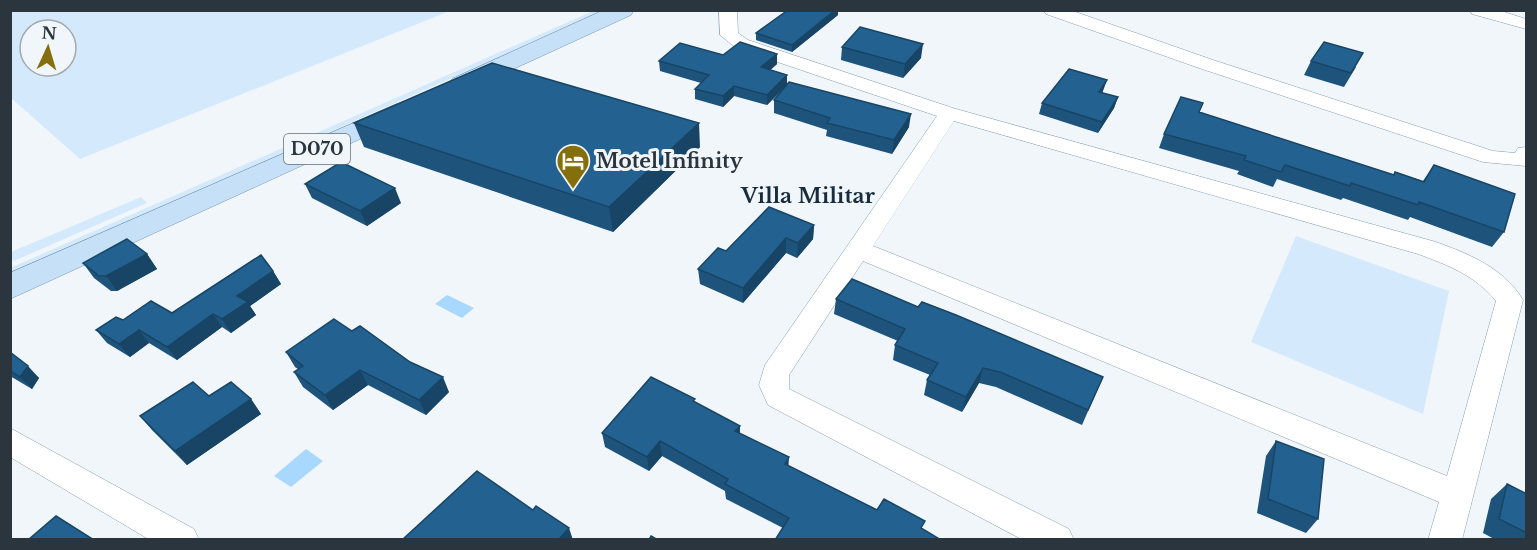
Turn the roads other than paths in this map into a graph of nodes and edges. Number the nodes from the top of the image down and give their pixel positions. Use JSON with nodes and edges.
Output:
{"nodes":[{"id":1,"x":623,"y":10,"type":"edge"},
{"id":2,"x":728,"y":10,"type":"edge"},
{"id":3,"x":1052,"y":10,"type":"edge"},
{"id":4,"x":1478,"y":10,"type":"edge"},
{"id":5,"x":1527,"y":24,"type":"edge"},
{"id":6,"x":949,"y":113,"type":"junction"},
{"id":7,"x":1527,"y":153,"type":"edge"},
{"id":8,"x":858,"y":249,"type":"junction"},
{"id":9,"x":10,"y":287,"type":"edge"},
{"id":10,"x":10,"y":441,"type":"edge"},
{"id":11,"x":1456,"y":494,"type":"junction"},
{"id":12,"x":182,"y":540,"type":"edge"},
{"id":13,"x":1057,"y":540,"type":"edge"},
{"id":14,"x":1445,"y":540,"type":"edge"}],
"edges":[{"from":1,"to":9,"type":"main road","number":"D070"},
{"from":2,"to":6,"type":"street"},
{"from":3,"to":7,"type":"street"},
{"from":4,"to":5,"type":"street"},
{"from":6,"to":8,"type":"street"},
{"from":6,"to":11,"type":"street"},
{"from":8,"to":11,"type":"street"},
{"from":8,"to":13,"type":"street"},
{"from":10,"to":12,"type":"street"},
{"from":11,"to":14,"type":"street"}]}
